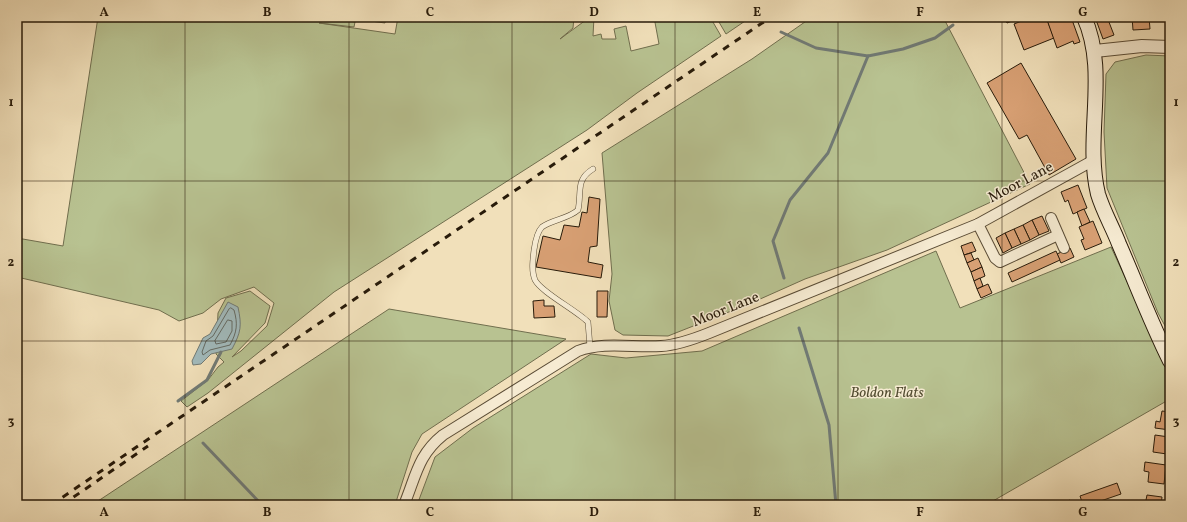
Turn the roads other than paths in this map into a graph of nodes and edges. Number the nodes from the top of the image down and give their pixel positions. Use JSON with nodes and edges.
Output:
{"nodes":[{"id":1,"x":1084,"y":17,"type":"edge"},
{"id":2,"x":1170,"y":47,"type":"edge"},
{"id":3,"x":1095,"y":51,"type":"junction"},
{"id":4,"x":1094,"y":160,"type":"junction"},
{"id":5,"x":593,"y":169,"type":"dead end"},
{"id":6,"x":1051,"y":218,"type":"dead end"},
{"id":7,"x":978,"y":224,"type":"junction"},
{"id":8,"x":1058,"y":235,"type":"junction"},
{"id":9,"x":1064,"y":248,"type":"dead end"},
{"id":10,"x":590,"y":347,"type":"junction"},
{"id":11,"x":1170,"y":361,"type":"edge"},
{"id":12,"x":404,"y":505,"type":"edge"}],
"edges":[{"from":1,"to":3,"type":"main road"},
{"from":2,"to":3,"type":"street"},
{"from":3,"to":4,"type":"main road"},
{"from":4,"to":7,"type":"street","name":"Moor Lane"},
{"from":4,"to":11,"type":"main road"},
{"from":5,"to":10,"type":"lane"},
{"from":6,"to":8,"type":"street"},
{"from":7,"to":8,"type":"street"},
{"from":7,"to":10,"type":"street","name":"Moor Lane"},
{"from":8,"to":9,"type":"street"},
{"from":10,"to":12,"type":"street","name":"Moor Lane"}]}
